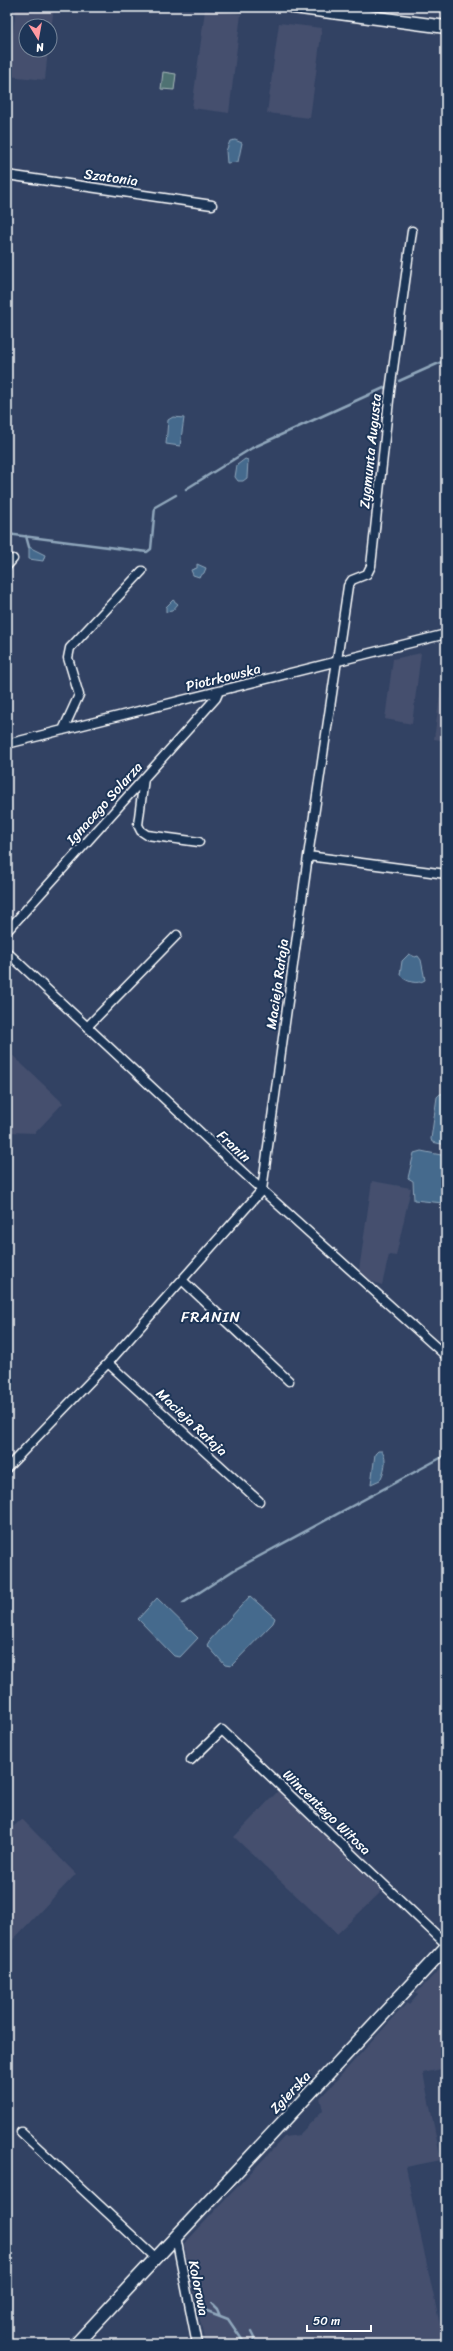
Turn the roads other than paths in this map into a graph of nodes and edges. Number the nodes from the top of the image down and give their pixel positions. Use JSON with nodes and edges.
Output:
{"nodes":[{"id":1,"x":293,"y":7,"type":"edge"},
{"id":2,"x":446,"y":27,"type":"edge"},
{"id":3,"x":7,"y":175,"type":"edge"},
{"id":4,"x":212,"y":205,"type":"dead end"},
{"id":5,"x":412,"y":231,"type":"dead end"},
{"id":6,"x":13,"y":559,"type":"dead end"},
{"id":7,"x":7,"y":566,"type":"edge"},
{"id":8,"x":142,"y":571,"type":"dead end"},
{"id":9,"x":446,"y":634,"type":"edge"},
{"id":10,"x":336,"y":662,"type":"junction"},
{"id":11,"x":219,"y":691,"type":"junction"},
{"id":12,"x":63,"y":730,"type":"junction"},
{"id":13,"x":7,"y":744,"type":"edge"},
{"id":14,"x":144,"y":778,"type":"junction"},
{"id":15,"x":199,"y":842,"type":"dead end"},
{"id":16,"x":308,"y":856,"type":"junction"},
{"id":17,"x":446,"y":874,"type":"edge"},
{"id":18,"x":7,"y":931,"type":"edge"},
{"id":19,"x":177,"y":935,"type":"dead end"},
{"id":20,"x":7,"y":952,"type":"edge"},
{"id":21,"x":87,"y":1027,"type":"junction"},
{"id":22,"x":262,"y":1190,"type":"junction"},
{"id":23,"x":182,"y":1280,"type":"junction"},
{"id":24,"x":446,"y":1356,"type":"edge"},
{"id":25,"x":108,"y":1363,"type":"junction"},
{"id":26,"x":289,"y":1381,"type":"dead end"},
{"id":27,"x":7,"y":1468,"type":"edge"},
{"id":28,"x":259,"y":1501,"type":"dead end"},
{"id":29,"x":191,"y":1760,"type":"dead end"},
{"id":30,"x":446,"y":1944,"type":"edge"},
{"id":31,"x":446,"y":1947,"type":"edge"},
{"id":32,"x":22,"y":2132,"type":"dead end"},
{"id":33,"x":176,"y":2237,"type":"junction"},
{"id":34,"x":156,"y":2258,"type":"junction"},
{"id":35,"x":76,"y":2344,"type":"edge"},
{"id":36,"x":197,"y":2344,"type":"edge"}],
"edges":[{"from":1,"to":2,"type":"main road"},
{"from":3,"to":4,"type":"street","name":"Szatonia"},
{"from":5,"to":10,"type":"street","name":"Zygmunta Augusta"},
{"from":6,"to":7,"type":"street"},
{"from":8,"to":12,"type":"street"},
{"from":9,"to":10,"type":"street","name":"Piotrkowska"},
{"from":10,"to":11,"type":"street","name":"Piotrkowska"},
{"from":10,"to":16,"type":"street","name":"Macieja Rataja"},
{"from":11,"to":12,"type":"street","name":"Piotrkowska"},
{"from":11,"to":14,"type":"street","name":"Ignacego Solarza"},
{"from":12,"to":13,"type":"street","name":"Piotrkowska"},
{"from":14,"to":15,"type":"street"},
{"from":14,"to":18,"type":"street","name":"Ignacego Solarza"},
{"from":16,"to":17,"type":"street"},
{"from":16,"to":22,"type":"street","name":"Macieja Rataja"},
{"from":19,"to":21,"type":"street"},
{"from":20,"to":21,"type":"street","name":"Franin"},
{"from":21,"to":22,"type":"street","name":"Franin"},
{"from":22,"to":23,"type":"street"},
{"from":22,"to":24,"type":"street","name":"Franin"},
{"from":23,"to":25,"type":"street"},
{"from":23,"to":26,"type":"street"},
{"from":25,"to":27,"type":"street"},
{"from":25,"to":28,"type":"street","name":"Macieja Rataja"},
{"from":29,"to":30,"type":"street","name":"Wincentego Witosa"},
{"from":31,"to":33,"type":"main road","name":"Zgierska"},
{"from":32,"to":34,"type":"street"},
{"from":33,"to":34,"type":"main road","name":"Zgierska"},
{"from":33,"to":36,"type":"street","name":"Kolorowa"},
{"from":34,"to":35,"type":"main road","name":"Zgierska"}]}
